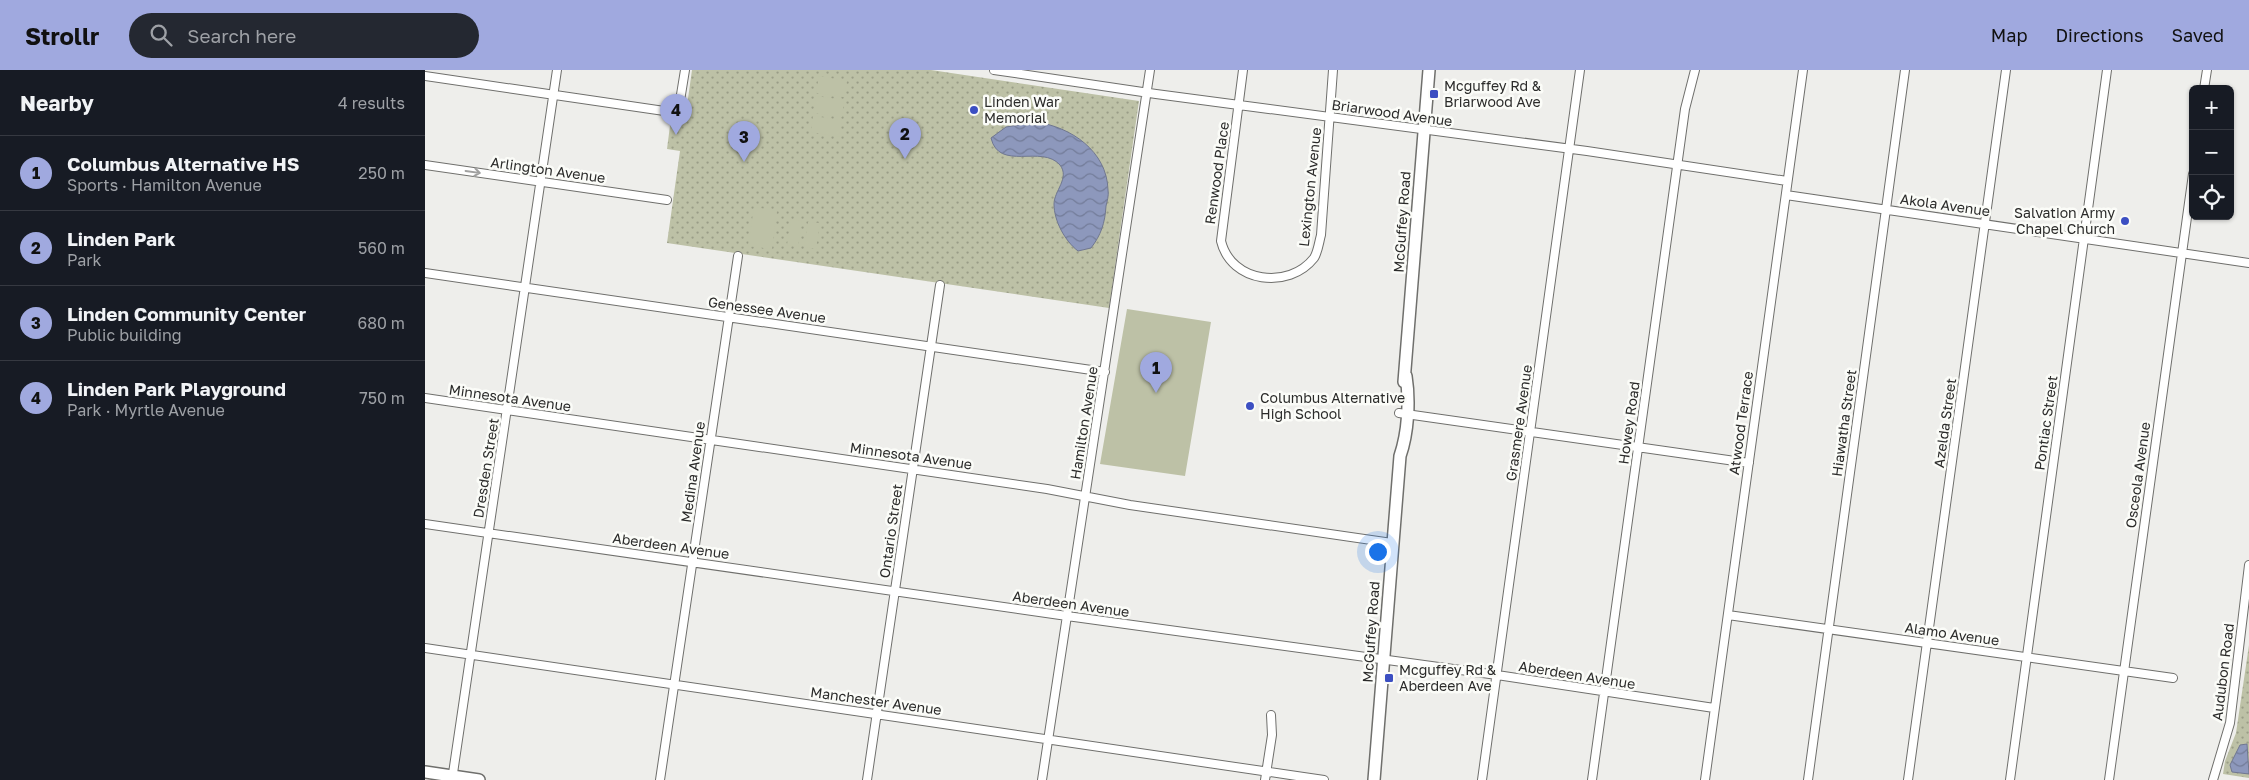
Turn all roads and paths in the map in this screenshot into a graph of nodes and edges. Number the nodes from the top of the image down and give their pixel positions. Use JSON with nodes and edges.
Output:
{"nodes":[{"id":1,"x":557,"y":70,"type":"edge"},
{"id":2,"x":685,"y":70,"type":"edge"},
{"id":3,"x":994,"y":70,"type":"edge"},
{"id":4,"x":1150,"y":70,"type":"edge"},
{"id":5,"x":1243,"y":70,"type":"edge"},
{"id":6,"x":1333,"y":70,"type":"edge"},
{"id":7,"x":1429,"y":70,"type":"edge"},
{"id":8,"x":1580,"y":70,"type":"edge"},
{"id":9,"x":1695,"y":70,"type":"edge"},
{"id":10,"x":1803,"y":70,"type":"edge"},
{"id":11,"x":1905,"y":70,"type":"edge"},
{"id":12,"x":2006,"y":70,"type":"edge"},
{"id":13,"x":2107,"y":70,"type":"edge"},
{"id":14,"x":2207,"y":70,"type":"edge"},
{"id":15,"x":425,"y":76,"type":"edge"},
{"id":16,"x":2205,"y":85,"type":"edge"},
{"id":17,"x":1147,"y":93,"type":"junction"},
{"id":18,"x":554,"y":95,"type":"junction"},
{"id":19,"x":1239,"y":105,"type":"junction"},
{"id":20,"x":1329,"y":117,"type":"junction"},
{"id":21,"x":1424,"y":130,"type":"junction"},
{"id":22,"x":1570,"y":150,"type":"junction"},
{"id":23,"x":425,"y":165,"type":"edge"},
{"id":24,"x":1677,"y":166,"type":"junction"},
{"id":25,"x":2193,"y":175,"type":"edge"},
{"id":26,"x":1787,"y":181,"type":"junction"},
{"id":27,"x":541,"y":182,"type":"junction"},
{"id":28,"x":1785,"y":195,"type":"junction"},
{"id":29,"x":667,"y":200,"type":"dead end"},
{"id":30,"x":1886,"y":210,"type":"junction"},
{"id":31,"x":1985,"y":224,"type":"junction"},
{"id":32,"x":2084,"y":239,"type":"junction"},
{"id":33,"x":2182,"y":253,"type":"junction"},
{"id":34,"x":738,"y":256,"type":"dead end"},
{"id":35,"x":2249,"y":263,"type":"edge"},
{"id":36,"x":1301,"y":271,"type":"joint"},
{"id":37,"x":425,"y":273,"type":"edge"},
{"id":38,"x":940,"y":285,"type":"dead end"},
{"id":39,"x":525,"y":287,"type":"junction"},
{"id":40,"x":729,"y":317,"type":"junction"},
{"id":41,"x":931,"y":347,"type":"junction"},
{"id":42,"x":1105,"y":372,"type":"junction"},
{"id":43,"x":425,"y":398,"type":"edge"},
{"id":44,"x":507,"y":410,"type":"junction"},
{"id":45,"x":1403,"y":413,"type":"junction"},
{"id":46,"x":1531,"y":430,"type":"junction"},
{"id":47,"x":710,"y":440,"type":"junction"},
{"id":48,"x":1638,"y":446,"type":"junction"},
{"id":49,"x":1749,"y":463,"type":"junction"},
{"id":50,"x":913,"y":469,"type":"junction"},
{"id":51,"x":1086,"y":496,"type":"junction"},
{"id":52,"x":425,"y":524,"type":"edge"},
{"id":53,"x":489,"y":533,"type":"junction"},
{"id":54,"x":1393,"y":543,"type":"junction"},
{"id":55,"x":691,"y":562,"type":"junction"},
{"id":56,"x":2249,"y":565,"type":"edge"},
{"id":57,"x":895,"y":592,"type":"junction"},
{"id":58,"x":1728,"y":615,"type":"junction"},
{"id":59,"x":1067,"y":616,"type":"junction"},
{"id":60,"x":1829,"y":629,"type":"junction"},
{"id":61,"x":1927,"y":644,"type":"junction"},
{"id":62,"x":425,"y":648,"type":"edge"},
{"id":63,"x":471,"y":655,"type":"junction"},
{"id":64,"x":2026,"y":658,"type":"junction"},
{"id":65,"x":1383,"y":660,"type":"junction"},
{"id":66,"x":2124,"y":672,"type":"junction"},
{"id":67,"x":1497,"y":675,"type":"junction"},
{"id":68,"x":2173,"y":678,"type":"dead end"},
{"id":69,"x":673,"y":685,"type":"junction"},
{"id":70,"x":1605,"y":691,"type":"junction"},
{"id":71,"x":1714,"y":708,"type":"junction"},
{"id":72,"x":876,"y":714,"type":"junction"},
{"id":73,"x":1271,"y":715,"type":"dead end"},
{"id":74,"x":1048,"y":739,"type":"junction"},
{"id":75,"x":1266,"y":771,"type":"junction"},
{"id":76,"x":425,"y":772,"type":"edge"},
{"id":77,"x":452,"y":778,"type":"edge"},
{"id":78,"x":479,"y":780,"type":"edge"},
{"id":79,"x":660,"y":780,"type":"edge"},
{"id":80,"x":867,"y":780,"type":"edge"},
{"id":81,"x":1041,"y":780,"type":"edge"},
{"id":82,"x":1265,"y":780,"type":"edge"},
{"id":83,"x":1324,"y":780,"type":"edge"},
{"id":84,"x":1374,"y":780,"type":"edge"},
{"id":85,"x":1482,"y":780,"type":"edge"},
{"id":86,"x":1592,"y":780,"type":"edge"},
{"id":87,"x":1705,"y":780,"type":"edge"},
{"id":88,"x":1808,"y":780,"type":"edge"},
{"id":89,"x":1908,"y":780,"type":"edge"},
{"id":90,"x":2010,"y":780,"type":"edge"},
{"id":91,"x":2109,"y":780,"type":"edge"},
{"id":92,"x":2213,"y":780,"type":"edge"}],
"edges":[{"from":1,"to":18,"type":"street","name":"Dresden Street"},
{"from":2,"to":18,"type":"street"},
{"from":3,"to":17,"type":"street","name":"Briarwood Avenue"},
{"from":4,"to":17,"type":"street","name":"Hamilton Avenue"},
{"from":5,"to":19,"type":"street","name":"Renwood Place"},
{"from":6,"to":20,"type":"street","name":"Lexington Avenue"},
{"from":7,"to":21,"type":"street","name":"McGuffey Road"},
{"from":8,"to":22,"type":"street","name":"Grasmere Avenue"},
{"from":9,"to":24,"type":"street","name":"Howey Road"},
{"from":10,"to":26,"type":"street","name":"Atwood Terrace"},
{"from":11,"to":30,"type":"street","name":"Hiawatha Street"},
{"from":12,"to":31,"type":"street","name":"Azelda Street"},
{"from":13,"to":32,"type":"street","name":"Pontiac Street"},
{"from":14,"to":16,"type":"street"},
{"from":15,"to":18,"type":"street"},
{"from":17,"to":19,"type":"street","name":"Briarwood Avenue"},
{"from":17,"to":42,"type":"street","name":"Hamilton Avenue"},
{"from":18,"to":27,"type":"street","name":"Dresden Street"},
{"from":19,"to":20,"type":"street","name":"Briarwood Avenue"},
{"from":19,"to":36,"type":"street","name":"Renwood Place"},
{"from":20,"to":21,"type":"street","name":"Briarwood Avenue"},
{"from":20,"to":36,"type":"street","name":"Lexington Avenue"},
{"from":21,"to":22,"type":"street","name":"Briarwood Avenue"},
{"from":21,"to":45,"type":"street","name":"McGuffey Road"},
{"from":22,"to":24,"type":"street","name":"Briarwood Avenue"},
{"from":22,"to":46,"type":"street","name":"Grasmere Avenue"},
{"from":23,"to":27,"type":"street","name":"Arlington Avenue","one_way":true},
{"from":24,"to":26,"type":"street","name":"Briarwood Avenue"},
{"from":24,"to":48,"type":"street","name":"Howey Road"},
{"from":25,"to":33,"type":"street","name":"Osceola Avenue"},
{"from":26,"to":28,"type":"street","name":"Atwood Terrace"},
{"from":27,"to":29,"type":"street","name":"Arlington Avenue"},
{"from":27,"to":39,"type":"street","name":"Dresden Street"},
{"from":28,"to":30,"type":"street","name":"Akola Avenue"},
{"from":28,"to":49,"type":"street","name":"Atwood Terrace"},
{"from":30,"to":31,"type":"street","name":"Akola Avenue"},
{"from":30,"to":60,"type":"street","name":"Hiawatha Street"},
{"from":31,"to":32,"type":"street","name":"Akola Avenue"},
{"from":31,"to":61,"type":"street","name":"Azelda Street"},
{"from":32,"to":33,"type":"street","name":"Akola Avenue"},
{"from":32,"to":64,"type":"street","name":"Pontiac Street"},
{"from":33,"to":35,"type":"street","name":"Akola Avenue"},
{"from":33,"to":66,"type":"street","name":"Osceola Avenue"},
{"from":34,"to":40,"type":"street","name":"Medina Avenue"},
{"from":37,"to":39,"type":"street","name":"Genessee Avenue"},
{"from":38,"to":41,"type":"street","name":"Ontario Street"},
{"from":39,"to":40,"type":"street","name":"Genessee Avenue"},
{"from":39,"to":44,"type":"street","name":"Dresden Street"},
{"from":40,"to":41,"type":"street","name":"Genessee Avenue"},
{"from":40,"to":47,"type":"street","name":"Medina Avenue"},
{"from":41,"to":42,"type":"street","name":"Genessee Avenue"},
{"from":41,"to":50,"type":"street","name":"Ontario Street"},
{"from":42,"to":51,"type":"street","name":"Hamilton Avenue"},
{"from":43,"to":44,"type":"street","name":"Minnesota Avenue"},
{"from":44,"to":47,"type":"street","name":"Minnesota Avenue"},
{"from":44,"to":53,"type":"street","name":"Dresden Street"},
{"from":45,"to":46,"type":"street"},
{"from":45,"to":54,"type":"street","name":"McGuffey Road"},
{"from":46,"to":48,"type":"street"},
{"from":46,"to":67,"type":"street","name":"Grasmere Avenue"},
{"from":47,"to":50,"type":"street","name":"Minnesota Avenue"},
{"from":47,"to":55,"type":"street","name":"Medina Avenue"},
{"from":48,"to":49,"type":"street"},
{"from":48,"to":70,"type":"street","name":"Howey Road"},
{"from":49,"to":58,"type":"street","name":"Atwood Terrace"},
{"from":50,"to":51,"type":"street","name":"Minnesota Avenue"},
{"from":50,"to":57,"type":"street","name":"Ontario Street"},
{"from":51,"to":54,"type":"street","name":"Minnesota Avenue"},
{"from":51,"to":59,"type":"street","name":"Hamilton Avenue"},
{"from":52,"to":53,"type":"street","name":"Aberdeen Avenue"},
{"from":53,"to":55,"type":"street","name":"Aberdeen Avenue"},
{"from":53,"to":63,"type":"street","name":"Dresden Street"},
{"from":54,"to":65,"type":"street","name":"McGuffey Road"},
{"from":55,"to":57,"type":"street","name":"Aberdeen Avenue"},
{"from":55,"to":69,"type":"street","name":"Medina Avenue"},
{"from":56,"to":92,"type":"street","name":"Audubon Road"},
{"from":57,"to":59,"type":"street","name":"Aberdeen Avenue"},
{"from":57,"to":72,"type":"street","name":"Ontario Street"},
{"from":58,"to":60,"type":"street","name":"Alamo Avenue"},
{"from":58,"to":71,"type":"street","name":"Atwood Terrace"},
{"from":59,"to":65,"type":"street","name":"Aberdeen Avenue"},
{"from":59,"to":74,"type":"street","name":"Hamilton Avenue"},
{"from":60,"to":61,"type":"street","name":"Alamo Avenue"},
{"from":60,"to":88,"type":"street","name":"Hiawatha Street"},
{"from":61,"to":64,"type":"street","name":"Alamo Avenue"},
{"from":61,"to":89,"type":"street","name":"Azelda Street"},
{"from":62,"to":63,"type":"street","name":"Manchester Avenue"},
{"from":63,"to":69,"type":"street","name":"Manchester Avenue"},
{"from":63,"to":77,"type":"street","name":"Dresden Street"},
{"from":64,"to":66,"type":"street","name":"Alamo Avenue"},
{"from":64,"to":90,"type":"street","name":"Pontiac Street"},
{"from":65,"to":67,"type":"street","name":"Aberdeen Avenue"},
{"from":65,"to":84,"type":"street","name":"McGuffey Road"},
{"from":66,"to":68,"type":"street","name":"Alamo Avenue"},
{"from":66,"to":91,"type":"street","name":"Osceola Avenue"},
{"from":67,"to":70,"type":"street","name":"Aberdeen Avenue"},
{"from":67,"to":85,"type":"street","name":"Grasmere Avenue"},
{"from":69,"to":72,"type":"street","name":"Manchester Avenue"},
{"from":69,"to":79,"type":"street","name":"Medina Avenue"},
{"from":70,"to":71,"type":"street","name":"Aberdeen Avenue"},
{"from":70,"to":86,"type":"street","name":"Howey Road"},
{"from":71,"to":87,"type":"street","name":"Atwood Terrace"},
{"from":72,"to":74,"type":"street","name":"Manchester Avenue"},
{"from":72,"to":80,"type":"street","name":"Ontario Street"},
{"from":73,"to":75,"type":"street"},
{"from":74,"to":75,"type":"street","name":"Manchester Avenue"},
{"from":74,"to":81,"type":"street","name":"Hamilton Avenue"},
{"from":75,"to":82,"type":"street"},
{"from":75,"to":83,"type":"street","name":"Manchester Avenue"},
{"from":76,"to":77,"type":"street"},
{"from":77,"to":78,"type":"street"}]}
